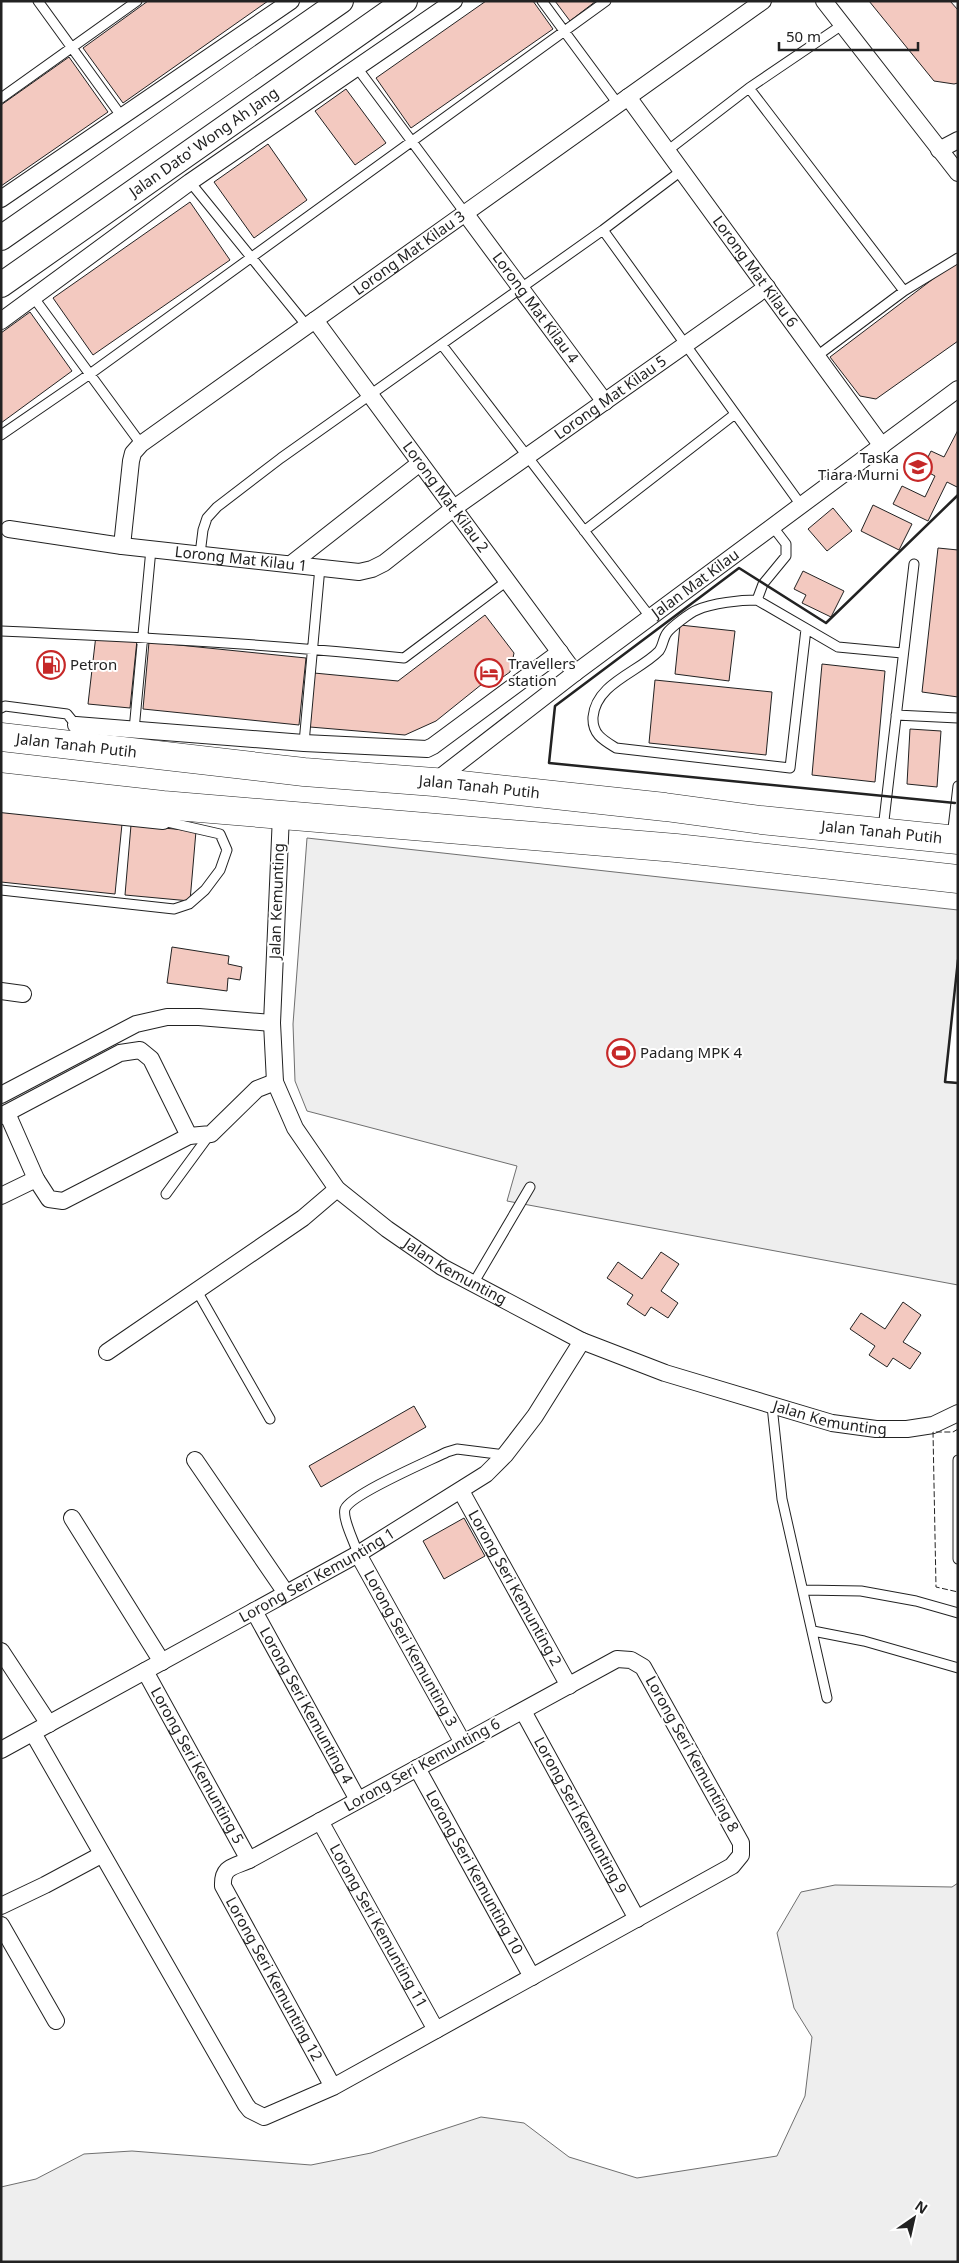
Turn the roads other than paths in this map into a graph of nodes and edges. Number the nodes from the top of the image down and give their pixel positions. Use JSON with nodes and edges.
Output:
{"nodes":[{"id":1,"x":38,"y":1,"type":"edge"},
{"id":2,"x":137,"y":1,"type":"edge"},
{"id":3,"x":291,"y":1,"type":"edge"},
{"id":4,"x":341,"y":1,"type":"edge"},
{"id":5,"x":405,"y":1,"type":"edge"},
{"id":6,"x":454,"y":1,"type":"edge"},
{"id":7,"x":542,"y":1,"type":"edge"},
{"id":8,"x":606,"y":1,"type":"edge"},
{"id":9,"x":763,"y":1,"type":"edge"},
{"id":10,"x":824,"y":1,"type":"edge"},
{"id":11,"x":842,"y":25,"type":"junction"},
{"id":12,"x":564,"y":32,"type":"junction"},
{"id":13,"x":72,"y":48,"type":"junction"},
{"id":14,"x":358,"y":69,"type":"junction"},
{"id":15,"x":749,"y":88,"type":"junction"},
{"id":16,"x":1,"y":98,"type":"edge"},
{"id":17,"x":623,"y":101,"type":"junction"},
{"id":18,"x":122,"y":117,"type":"junction"},
{"id":19,"x":958,"y":140,"type":"edge"},
{"id":20,"x":411,"y":142,"type":"junction"},
{"id":21,"x":939,"y":150,"type":"junction"},
{"id":22,"x":667,"y":151,"type":"junction"},
{"id":23,"x":172,"y":164,"type":"junction"},
{"id":24,"x":682,"y":171,"type":"junction"},
{"id":25,"x":958,"y":173,"type":"edge"},
{"id":26,"x":190,"y":182,"type":"junction"},
{"id":27,"x":1,"y":200,"type":"edge"},
{"id":28,"x":465,"y":213,"type":"junction"},
{"id":29,"x":603,"y":230,"type":"junction"},
{"id":30,"x":1,"y":238,"type":"edge"},
{"id":31,"x":251,"y":258,"type":"junction"},
{"id":32,"x":958,"y":258,"type":"edge"},
{"id":33,"x":1,"y":285,"type":"edge"},
{"id":34,"x":520,"y":287,"type":"junction"},
{"id":35,"x":767,"y":288,"type":"junction"},
{"id":36,"x":904,"y":291,"type":"junction"},
{"id":37,"x":34,"y":298,"type":"junction"},
{"id":38,"x":1,"y":321,"type":"edge"},
{"id":39,"x":311,"y":323,"type":"junction"},
{"id":40,"x":442,"y":345,"type":"junction"},
{"id":41,"x":685,"y":345,"type":"junction"},
{"id":42,"x":817,"y":356,"type":"junction"},
{"id":43,"x":90,"y":374,"type":"junction"},
{"id":44,"x":958,"y":389,"type":"edge"},
{"id":45,"x":370,"y":394,"type":"junction"},
{"id":46,"x":605,"y":402,"type":"junction"},
{"id":47,"x":735,"y":414,"type":"junction"},
{"id":48,"x":1,"y":435,"type":"edge"},
{"id":49,"x":140,"y":444,"type":"junction"},
{"id":50,"x":882,"y":446,"type":"junction"},
{"id":51,"x":528,"y":456,"type":"junction"},
{"id":52,"x":420,"y":463,"type":"junction"},
{"id":53,"x":801,"y":505,"type":"junction"},
{"id":54,"x":454,"y":508,"type":"junction"},
{"id":55,"x":772,"y":527,"type":"junction"},
{"id":56,"x":9,"y":529,"type":"dead end"},
{"id":57,"x":584,"y":531,"type":"junction"},
{"id":58,"x":122,"y":546,"type":"junction"},
{"id":59,"x":152,"y":549,"type":"junction"},
{"id":60,"x":200,"y":554,"type":"junction"},
{"id":61,"x":291,"y":564,"type":"junction"},
{"id":62,"x":914,"y":564,"type":"dead end"},
{"id":63,"x":320,"y":567,"type":"junction"},
{"id":64,"x":507,"y":581,"type":"junction"},
{"id":65,"x":758,"y":600,"type":"junction"},
{"id":66,"x":651,"y":618,"type":"junction"},
{"id":67,"x":806,"y":629,"type":"junction"},
{"id":68,"x":1,"y":631,"type":"edge"},
{"id":69,"x":143,"y":637,"type":"junction"},
{"id":70,"x":312,"y":648,"type":"junction"},
{"id":71,"x":560,"y":652,"type":"junction"},
{"id":72,"x":902,"y":653,"type":"junction"},
{"id":73,"x":575,"y":673,"type":"junction"},
{"id":74,"x":1,"y":708,"type":"edge"},
{"id":75,"x":896,"y":715,"type":"junction"},
{"id":76,"x":958,"y":718,"type":"edge"},
{"id":77,"x":134,"y":730,"type":"junction"},
{"id":78,"x":77,"y":735,"type":"junction"},
{"id":79,"x":1,"y":737,"type":"edge"},
{"id":80,"x":304,"y":743,"type":"junction"},
{"id":81,"x":304,"y":772,"type":"junction"},
{"id":82,"x":434,"y":782,"type":"junction"},
{"id":83,"x":958,"y":786,"type":"edge"},
{"id":84,"x":1,"y":788,"type":"edge"},
{"id":85,"x":1,"y":804,"type":"edge"},
{"id":86,"x":163,"y":813,"type":"junction"},
{"id":87,"x":281,"y":814,"type":"junction"},
{"id":88,"x":882,"y":832,"type":"junction"},
{"id":89,"x":955,"y":840,"type":"edge"},
{"id":90,"x":958,"y":879,"type":"edge"},
{"id":91,"x":1,"y":890,"type":"edge"},
{"id":92,"x":1,"y":992,"type":"edge"},
{"id":93,"x":23,"y":994,"type":"dead end"},
{"id":94,"x":272,"y":1024,"type":"junction"},
{"id":95,"x":275,"y":1082,"type":"junction"},
{"id":96,"x":1,"y":1095,"type":"edge"},
{"id":97,"x":4,"y":1114,"type":"edge"},
{"id":98,"x":211,"y":1134,"type":"junction"},
{"id":99,"x":189,"y":1136,"type":"junction"},
{"id":100,"x":36,"y":1179,"type":"junction"},
{"id":101,"x":530,"y":1187,"type":"dead end"},
{"id":102,"x":337,"y":1189,"type":"junction"},
{"id":103,"x":166,"y":1194,"type":"dead end"},
{"id":104,"x":1,"y":1196,"type":"edge"},
{"id":105,"x":473,"y":1284,"type":"junction"},
{"id":106,"x":197,"y":1290,"type":"junction"},
{"id":107,"x":582,"y":1341,"type":"junction"},
{"id":108,"x":108,"y":1352,"type":"dead end"},
{"id":109,"x":772,"y":1406,"type":"junction"},
{"id":110,"x":958,"y":1413,"type":"edge"},
{"id":111,"x":270,"y":1419,"type":"dead end"},
{"id":112,"x":505,"y":1455,"type":"junction"},
{"id":113,"x":195,"y":1460,"type":"dead end"},
{"id":114,"x":958,"y":1460,"type":"edge"},
{"id":115,"x":461,"y":1491,"type":"junction"},
{"id":116,"x":72,"y":1518,"type":"dead end"},
{"id":117,"x":358,"y":1554,"type":"junction"},
{"id":118,"x":958,"y":1559,"type":"edge"},
{"id":119,"x":804,"y":1590,"type":"junction"},
{"id":120,"x":286,"y":1593,"type":"junction"},
{"id":121,"x":254,"y":1611,"type":"junction"},
{"id":122,"x":958,"y":1613,"type":"edge"},
{"id":123,"x":813,"y":1630,"type":"junction"},
{"id":124,"x":1,"y":1651,"type":"edge"},
{"id":125,"x":618,"y":1659,"type":"joint"},
{"id":126,"x":162,"y":1662,"type":"junction"},
{"id":127,"x":958,"y":1668,"type":"edge"},
{"id":128,"x":145,"y":1671,"type":"junction"},
{"id":129,"x":569,"y":1686,"type":"junction"},
{"id":130,"x":827,"y":1698,"type":"dead end"},
{"id":131,"x":523,"y":1711,"type":"junction"},
{"id":132,"x":49,"y":1724,"type":"junction"},
{"id":133,"x":33,"y":1733,"type":"junction"},
{"id":134,"x":464,"y":1743,"type":"junction"},
{"id":135,"x":1,"y":1750,"type":"edge"},
{"id":136,"x":417,"y":1768,"type":"junction"},
{"id":137,"x":358,"y":1800,"type":"junction"},
{"id":138,"x":320,"y":1821,"type":"junction"},
{"id":139,"x":101,"y":1855,"type":"junction"},
{"id":140,"x":249,"y":1860,"type":"junction"},
{"id":141,"x":226,"y":1870,"type":"joint"},
{"id":142,"x":1,"y":1906,"type":"edge"},
{"id":143,"x":637,"y":1919,"type":"junction"},
{"id":144,"x":1,"y":1925,"type":"edge"},
{"id":145,"x":532,"y":1977,"type":"junction"},
{"id":146,"x":56,"y":2021,"type":"dead end"},
{"id":147,"x":436,"y":2030,"type":"junction"},
{"id":148,"x":333,"y":2087,"type":"junction"}],
"edges":[{"from":1,"to":13,"type":"lane"},
{"from":2,"to":13,"type":"lane"},
{"from":3,"to":18,"type":"street"},
{"from":4,"to":30,"type":"main road"},
{"from":5,"to":23,"type":"main road","name":"Jalan Dato' Wong Ah Jang"},
{"from":6,"to":14,"type":"street"},
{"from":7,"to":12,"type":"lane"},
{"from":8,"to":12,"type":"lane"},
{"from":9,"to":17,"type":"street","name":"Lorong Mat Kilau 3"},
{"from":10,"to":11,"type":"street"},
{"from":11,"to":15,"type":"lane"},
{"from":11,"to":21,"type":"street"},
{"from":12,"to":17,"type":"lane"},
{"from":12,"to":20,"type":"lane"},
{"from":13,"to":16,"type":"lane"},
{"from":13,"to":18,"type":"lane"},
{"from":14,"to":20,"type":"lane"},
{"from":14,"to":26,"type":"street"},
{"from":15,"to":22,"type":"lane"},
{"from":15,"to":36,"type":"lane"},
{"from":17,"to":22,"type":"street","name":"Lorong Mat Kilau 6"},
{"from":17,"to":28,"type":"street","name":"Lorong Mat Kilau 3"},
{"from":18,"to":27,"type":"street"},
{"from":19,"to":21,"type":"street"},
{"from":20,"to":28,"type":"lane"},
{"from":20,"to":31,"type":"lane"},
{"from":21,"to":25,"type":"street"},
{"from":22,"to":24,"type":"street","name":"Lorong Mat Kilau 6"},
{"from":23,"to":26,"type":"street"},
{"from":23,"to":33,"type":"main road","name":"Jalan Dato' Wong Ah Jang"},
{"from":24,"to":29,"type":"lane"},
{"from":24,"to":35,"type":"street","name":"Lorong Mat Kilau 6"},
{"from":26,"to":31,"type":"lane"},
{"from":26,"to":37,"type":"street"},
{"from":28,"to":34,"type":"street","name":"Lorong Mat Kilau 4"},
{"from":28,"to":39,"type":"street","name":"Lorong Mat Kilau 3"},
{"from":29,"to":34,"type":"lane"},
{"from":29,"to":41,"type":"lane"},
{"from":31,"to":39,"type":"lane"},
{"from":31,"to":43,"type":"lane"},
{"from":32,"to":36,"type":"lane"},
{"from":34,"to":40,"type":"lane"},
{"from":34,"to":46,"type":"street","name":"Lorong Mat Kilau 4"},
{"from":35,"to":41,"type":"street","name":"Lorong Mat Kilau 5"},
{"from":35,"to":42,"type":"street","name":"Lorong Mat Kilau 6"},
{"from":36,"to":42,"type":"lane"},
{"from":37,"to":38,"type":"street"},
{"from":37,"to":43,"type":"lane"},
{"from":39,"to":45,"type":"street","name":"Lorong Mat Kilau 2"},
{"from":39,"to":49,"type":"street","name":"Lorong Mat Kilau 3"},
{"from":40,"to":45,"type":"lane"},
{"from":40,"to":51,"type":"lane"},
{"from":41,"to":46,"type":"street","name":"Lorong Mat Kilau 5"},
{"from":41,"to":47,"type":"lane"},
{"from":42,"to":50,"type":"street","name":"Lorong Mat Kilau 6"},
{"from":43,"to":48,"type":"lane"},
{"from":43,"to":49,"type":"lane"},
{"from":44,"to":50,"type":"street","name":"Jalan Mat Kilau"},
{"from":45,"to":52,"type":"street","name":"Lorong Mat Kilau 2"},
{"from":45,"to":60,"type":"lane"},
{"from":46,"to":51,"type":"street","name":"Lorong Mat Kilau 5"},
{"from":47,"to":53,"type":"lane"},
{"from":47,"to":57,"type":"lane"},
{"from":49,"to":58,"type":"street"},
{"from":50,"to":53,"type":"street","name":"Jalan Mat Kilau"},
{"from":51,"to":54,"type":"street","name":"Lorong Mat Kilau 5"},
{"from":51,"to":57,"type":"lane"},
{"from":52,"to":54,"type":"street","name":"Lorong Mat Kilau 2"},
{"from":52,"to":61,"type":"street"},
{"from":53,"to":55,"type":"street","name":"Jalan Mat Kilau"},
{"from":54,"to":63,"type":"street","name":"Lorong Mat Kilau 1"},
{"from":54,"to":64,"type":"street","name":"Lorong Mat Kilau 2"},
{"from":55,"to":65,"type":"lane"},
{"from":55,"to":66,"type":"street","name":"Jalan Mat Kilau"},
{"from":56,"to":58,"type":"street","name":"Lorong Mat Kilau 1"},
{"from":57,"to":66,"type":"lane"},
{"from":58,"to":59,"type":"street","name":"Lorong Mat Kilau 1"},
{"from":59,"to":60,"type":"street","name":"Lorong Mat Kilau 1"},
{"from":59,"to":69,"type":"lane"},
{"from":60,"to":61,"type":"street","name":"Lorong Mat Kilau 1"},
{"from":61,"to":63,"type":"street","name":"Lorong Mat Kilau 1"},
{"from":62,"to":72,"type":"lane"},
{"from":63,"to":70,"type":"lane"},
{"from":64,"to":70,"type":"lane"},
{"from":64,"to":71,"type":"street","name":"Lorong Mat Kilau 2"},
{"from":65,"to":67,"type":"lane"},
{"from":65,"to":67,"type":"lane"},
{"from":66,"to":73,"type":"street","name":"Jalan Mat Kilau"},
{"from":67,"to":72,"type":"lane"},
{"from":68,"to":69,"type":"lane"},
{"from":69,"to":70,"type":"lane"},
{"from":69,"to":77,"type":"lane"},
{"from":70,"to":80,"type":"lane"},
{"from":71,"to":73,"type":"street","name":"Lorong Mat Kilau 2"},
{"from":71,"to":80,"type":"street"},
{"from":72,"to":75,"type":"lane"},
{"from":73,"to":82,"type":"street","name":"Jalan Mat Kilau"},
{"from":74,"to":78,"type":"lane"},
{"from":75,"to":76,"type":"lane"},
{"from":75,"to":88,"type":"lane"},
{"from":77,"to":78,"type":"street"},
{"from":77,"to":80,"type":"street"},
{"from":78,"to":79,"type":"highway","name":"Jalan Tanah Putih"},
{"from":78,"to":81,"type":"highway","name":"Jalan Tanah Putih"},
{"from":80,"to":81,"type":"street"},
{"from":81,"to":82,"type":"highway","name":"Jalan Tanah Putih"},
{"from":82,"to":88,"type":"highway","name":"Jalan Tanah Putih"},
{"from":83,"to":89,"type":"lane"},
{"from":84,"to":86,"type":"highway"},
{"from":85,"to":86,"type":"street"},
{"from":86,"to":87,"type":"highway"},
{"from":86,"to":91,"type":"lane"},
{"from":87,"to":90,"type":"highway"},
{"from":87,"to":94,"type":"street","name":"Jalan Kemunting"},
{"from":88,"to":89,"type":"highway","name":"Jalan Tanah Putih"},
{"from":92,"to":93,"type":"street"},
{"from":94,"to":95,"type":"street","name":"Jalan Kemunting"},
{"from":94,"to":96,"type":"street"},
{"from":95,"to":98,"type":"street"},
{"from":95,"to":102,"type":"street","name":"Jalan Kemunting"},
{"from":97,"to":99,"type":"street"},
{"from":97,"to":100,"type":"street"},
{"from":98,"to":99,"type":"street"},
{"from":98,"to":103,"type":"lane"},
{"from":99,"to":100,"type":"street"},
{"from":100,"to":104,"type":"street"},
{"from":101,"to":105,"type":"lane"},
{"from":102,"to":105,"type":"street","name":"Jalan Kemunting"},
{"from":102,"to":106,"type":"street"},
{"from":105,"to":107,"type":"street","name":"Jalan Kemunting"},
{"from":106,"to":108,"type":"street"},
{"from":106,"to":111,"type":"lane"},
{"from":107,"to":109,"type":"street","name":"Jalan Kemunting"},
{"from":107,"to":112,"type":"street","name":"Lorong Seri Kemunting 1"},
{"from":109,"to":110,"type":"street","name":"Jalan Kemunting"},
{"from":109,"to":119,"type":"lane"},
{"from":112,"to":115,"type":"street","name":"Lorong Seri Kemunting 1"},
{"from":112,"to":117,"type":"lane"},
{"from":113,"to":120,"type":"street"},
{"from":114,"to":118,"type":"lane"},
{"from":115,"to":117,"type":"street","name":"Lorong Seri Kemunting 1"},
{"from":115,"to":129,"type":"street","name":"Lorong Seri Kemunting 2"},
{"from":116,"to":126,"type":"street"},
{"from":117,"to":120,"type":"street","name":"Lorong Seri Kemunting 1"},
{"from":117,"to":134,"type":"street","name":"Lorong Seri Kemunting 3"},
{"from":119,"to":122,"type":"lane"},
{"from":119,"to":123,"type":"lane"},
{"from":120,"to":121,"type":"street","name":"Lorong Seri Kemunting 1"},
{"from":121,"to":126,"type":"street","name":"Lorong Seri Kemunting 1"},
{"from":121,"to":137,"type":"street","name":"Lorong Seri Kemunting 4"},
{"from":123,"to":127,"type":"lane"},
{"from":123,"to":130,"type":"lane"},
{"from":124,"to":132,"type":"street"},
{"from":125,"to":129,"type":"street","name":"Lorong Seri Kemunting 6"},
{"from":125,"to":143,"type":"street","name":"Lorong Seri Kemunting 8"},
{"from":126,"to":128,"type":"street","name":"Lorong Seri Kemunting 1"},
{"from":128,"to":132,"type":"street","name":"Lorong Seri Kemunting 1"},
{"from":128,"to":140,"type":"street","name":"Lorong Seri Kemunting 5"},
{"from":129,"to":131,"type":"street","name":"Lorong Seri Kemunting 6"},
{"from":131,"to":134,"type":"street","name":"Lorong Seri Kemunting 6"},
{"from":131,"to":143,"type":"street","name":"Lorong Seri Kemunting 9"},
{"from":132,"to":133,"type":"street","name":"Lorong Seri Kemunting 1"},
{"from":133,"to":135,"type":"street","name":"Lorong Seri Kemunting 1"},
{"from":133,"to":139,"type":"street"},
{"from":134,"to":136,"type":"street","name":"Lorong Seri Kemunting 6"},
{"from":136,"to":137,"type":"street","name":"Lorong Seri Kemunting 6"},
{"from":136,"to":145,"type":"street","name":"Lorong Seri Kemunting 10"},
{"from":137,"to":138,"type":"street","name":"Lorong Seri Kemunting 6"},
{"from":138,"to":140,"type":"street","name":"Lorong Seri Kemunting 6"},
{"from":138,"to":147,"type":"street","name":"Lorong Seri Kemunting 11"},
{"from":139,"to":142,"type":"street"},
{"from":139,"to":148,"type":"street"},
{"from":140,"to":141,"type":"street","name":"Lorong Seri Kemunting 6"},
{"from":141,"to":148,"type":"street","name":"Lorong Seri Kemunting 12"},
{"from":143,"to":145,"type":"street"},
{"from":144,"to":146,"type":"street"},
{"from":145,"to":147,"type":"street"},
{"from":147,"to":148,"type":"street"}]}
